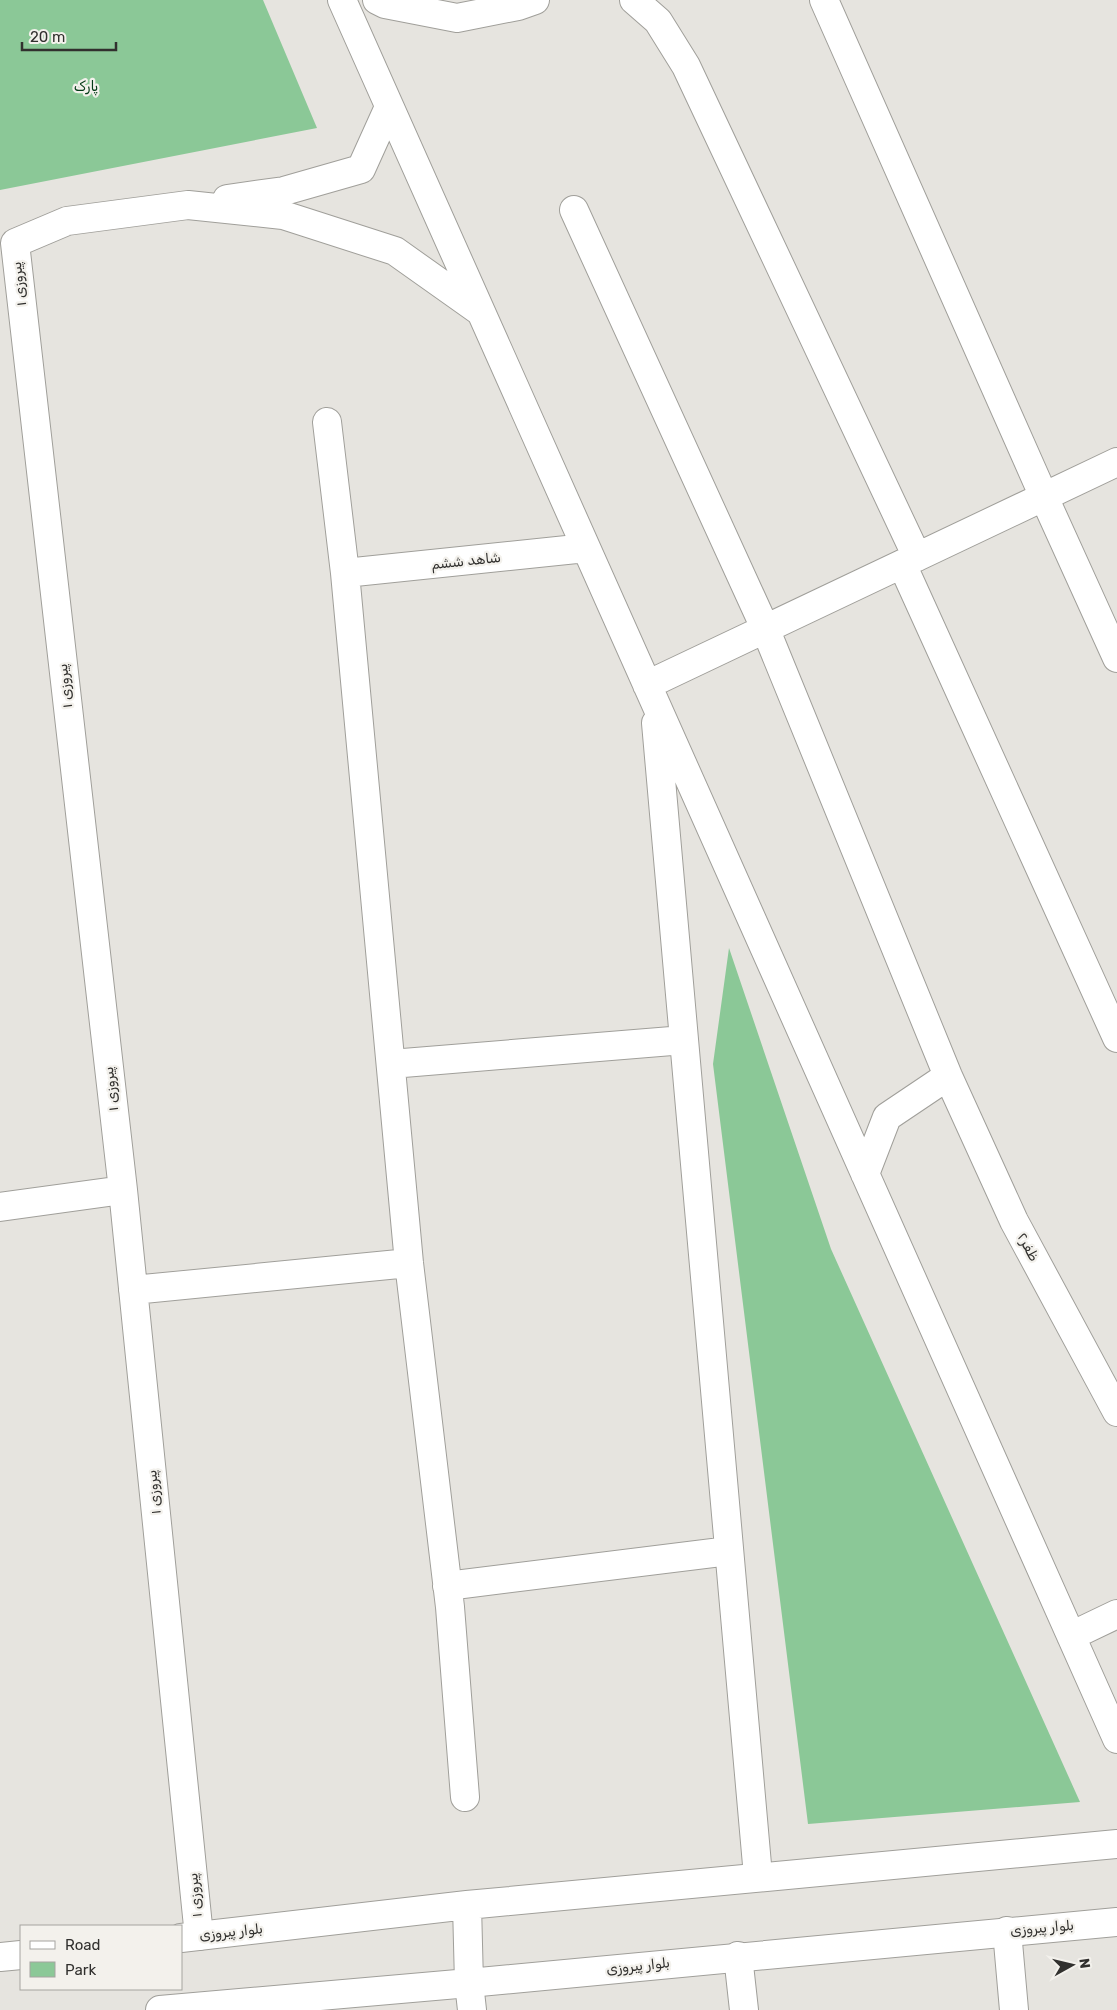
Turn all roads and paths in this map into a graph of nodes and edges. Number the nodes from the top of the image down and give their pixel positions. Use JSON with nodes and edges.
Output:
{"nodes":[{"id":1,"x":342,"y":0,"type":"edge"},
{"id":2,"x":377,"y":0,"type":"edge"},
{"id":3,"x":535,"y":0,"type":"edge"},
{"id":4,"x":634,"y":0,"type":"edge"},
{"id":5,"x":824,"y":0,"type":"edge"},
{"id":6,"x":389,"y":107,"type":"junction"},
{"id":7,"x":188,"y":205,"type":"junction"},
{"id":8,"x":574,"y":210,"type":"dead end"},
{"id":9,"x":481,"y":312,"type":"junction"},
{"id":10,"x":327,"y":422,"type":"dead end"},
{"id":11,"x":1117,"y":462,"type":"edge"},
{"id":12,"x":1044,"y":497,"type":"junction"},
{"id":13,"x":586,"y":548,"type":"junction"},
{"id":14,"x":909,"y":561,"type":"junction"},
{"id":15,"x":346,"y":573,"type":"junction"},
{"id":16,"x":765,"y":628,"type":"junction"},
{"id":17,"x":1117,"y":658,"type":"edge"},
{"id":18,"x":651,"y":692,"type":"junction"},
{"id":19,"x":1115,"y":1025,"type":"edge"},
{"id":20,"x":684,"y":1040,"type":"junction"},
{"id":21,"x":391,"y":1064,"type":"junction"},
{"id":22,"x":948,"y":1076,"type":"junction"},
{"id":23,"x":865,"y":1174,"type":"junction"},
{"id":24,"x":123,"y":1190,"type":"junction"},
{"id":25,"x":0,"y":1207,"type":"edge"},
{"id":26,"x":409,"y":1263,"type":"junction"},
{"id":27,"x":133,"y":1290,"type":"junction"},
{"id":28,"x":1117,"y":1412,"type":"edge"},
{"id":29,"x":730,"y":1552,"type":"junction"},
{"id":30,"x":447,"y":1586,"type":"junction"},
{"id":31,"x":1117,"y":1614,"type":"edge"},
{"id":32,"x":1071,"y":1636,"type":"junction"},
{"id":33,"x":1117,"y":1739,"type":"edge"},
{"id":34,"x":465,"y":1797,"type":"dead end"},
{"id":35,"x":1117,"y":1844,"type":"edge"},
{"id":36,"x":758,"y":1876,"type":"junction"},
{"id":37,"x":467,"y":1905,"type":"junction"},
{"id":38,"x":1117,"y":1922,"type":"edge"},
{"id":39,"x":1007,"y":1930,"type":"junction"},
{"id":40,"x":190,"y":1937,"type":"edge"},
{"id":41,"x":20,"y":1955,"type":"edge"},
{"id":42,"x":738,"y":1956,"type":"junction"},
{"id":43,"x":0,"y":1957,"type":"edge"},
{"id":44,"x":470,"y":1983,"type":"junction"},
{"id":45,"x":196,"y":2008,"type":"edge"},
{"id":46,"x":160,"y":2010,"type":"edge"},
{"id":47,"x":472,"y":2010,"type":"edge"},
{"id":48,"x":744,"y":2010,"type":"edge"},
{"id":49,"x":1014,"y":2010,"type":"edge"}],
"edges":[{"from":1,"to":6,"type":"street"},
{"from":2,"to":3,"type":"street"},
{"from":4,"to":14,"type":"street"},
{"from":5,"to":12,"type":"street"},
{"from":6,"to":7,"type":"street"},
{"from":6,"to":9,"type":"street"},
{"from":7,"to":9,"type":"street"},
{"from":7,"to":24,"type":"street","name":"پیروزی ۱"},
{"from":8,"to":16,"type":"street","name":"ظفر۲"},
{"from":9,"to":13,"type":"street"},
{"from":10,"to":15,"type":"street"},
{"from":11,"to":12,"type":"street"},
{"from":12,"to":14,"type":"street"},
{"from":12,"to":17,"type":"street"},
{"from":13,"to":15,"type":"street","name":"شاهد ششم"},
{"from":13,"to":18,"type":"street"},
{"from":14,"to":16,"type":"street"},
{"from":14,"to":19,"type":"street"},
{"from":15,"to":21,"type":"street"},
{"from":16,"to":18,"type":"street"},
{"from":16,"to":22,"type":"street","name":"ظفر۲"},
{"from":18,"to":20,"type":"street"},
{"from":18,"to":23,"type":"street"},
{"from":20,"to":21,"type":"street"},
{"from":20,"to":29,"type":"street"},
{"from":21,"to":26,"type":"street"},
{"from":22,"to":23,"type":"street"},
{"from":22,"to":28,"type":"street","name":"ظفر۲"},
{"from":23,"to":32,"type":"street"},
{"from":24,"to":25,"type":"street"},
{"from":24,"to":27,"type":"street","name":"پیروزی ۱"},
{"from":26,"to":27,"type":"street"},
{"from":26,"to":30,"type":"street"},
{"from":27,"to":40,"type":"street","name":"پیروزی ۱"},
{"from":29,"to":30,"type":"street"},
{"from":29,"to":36,"type":"street"},
{"from":30,"to":34,"type":"street"},
{"from":31,"to":32,"type":"street"},
{"from":32,"to":33,"type":"street"},
{"from":35,"to":36,"type":"street","name":"بلوار پیروزی"},
{"from":36,"to":37,"type":"street","name":"بلوار پیروزی"},
{"from":37,"to":40,"type":"street","name":"بلوار پیروزی"},
{"from":37,"to":44,"type":"street"},
{"from":38,"to":39,"type":"street","name":"بلوار پیروزی"},
{"from":39,"to":42,"type":"street","name":"بلوار پیروزی"},
{"from":39,"to":49,"type":"street"},
{"from":41,"to":43,"type":"street"},
{"from":42,"to":44,"type":"street","name":"بلوار پیروزی"},
{"from":42,"to":48,"type":"street"},
{"from":44,"to":45,"type":"street","name":"بلوار پیروزی"},
{"from":44,"to":47,"type":"street"},
{"from":45,"to":46,"type":"street","name":"بلوار پیروزی"}]}
